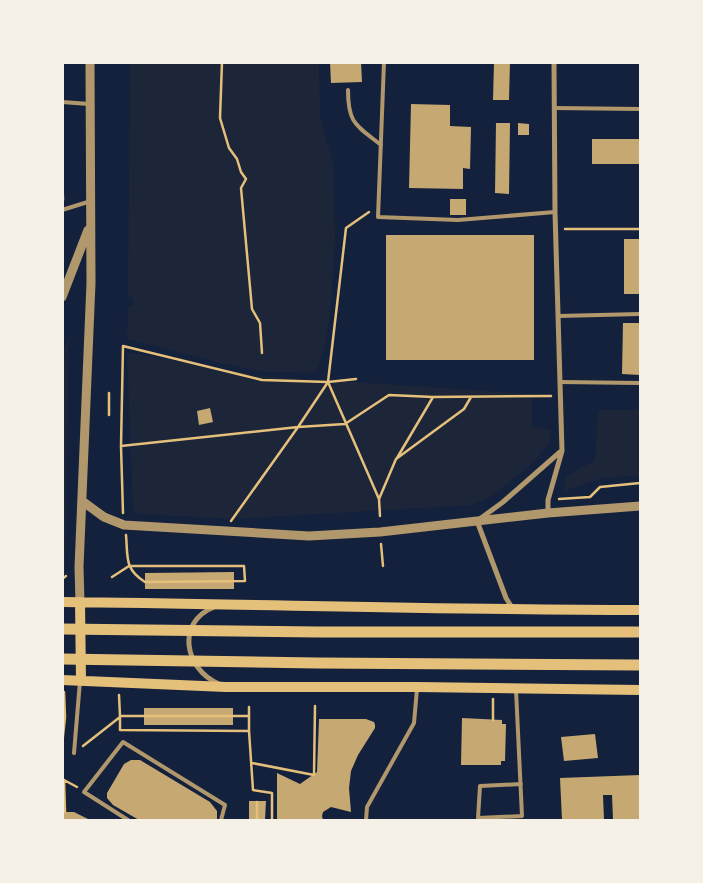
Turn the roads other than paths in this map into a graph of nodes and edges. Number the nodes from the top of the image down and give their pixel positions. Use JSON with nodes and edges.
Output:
{"nodes":[{"id":1,"x":90,"y":62,"type":"edge"},
{"id":2,"x":384,"y":62,"type":"edge"},
{"id":3,"x":554,"y":62,"type":"edge"},
{"id":4,"x":348,"y":90,"type":"dead end"},
{"id":5,"x":62,"y":102,"type":"edge"},
{"id":6,"x":90,"y":104,"type":"junction"},
{"id":7,"x":554,"y":108,"type":"junction"},
{"id":8,"x":640,"y":109,"type":"edge"},
{"id":9,"x":381,"y":145,"type":"junction"},
{"id":10,"x":91,"y":201,"type":"junction"},
{"id":11,"x":63,"y":210,"type":"edge"},
{"id":12,"x":554,"y":212,"type":"junction"},
{"id":13,"x":90,"y":225,"type":"junction"},
{"id":14,"x":62,"y":297,"type":"edge"},
{"id":15,"x":640,"y":314,"type":"edge"},
{"id":16,"x":558,"y":316,"type":"junction"},
{"id":17,"x":560,"y":382,"type":"junction"},
{"id":18,"x":640,"y":383,"type":"edge"},
{"id":19,"x":562,"y":451,"type":"junction"},
{"id":20,"x":82,"y":501,"type":"junction"},
{"id":21,"x":640,"y":506,"type":"edge"},
{"id":22,"x":548,"y":513,"type":"junction"},
{"id":23,"x":476,"y":521,"type":"junction"},
{"id":24,"x":62,"y":602,"type":"edge"},
{"id":25,"x":80,"y":602,"type":"junction"},
{"id":26,"x":224,"y":604,"type":"junction"},
{"id":27,"x":513,"y":610,"type":"junction"},
{"id":28,"x":640,"y":610,"type":"edge"},
{"id":29,"x":62,"y":629,"type":"edge"},
{"id":30,"x":640,"y":632,"type":"edge"},
{"id":31,"x":62,"y":659,"type":"edge"},
{"id":32,"x":640,"y":665,"type":"edge"},
{"id":33,"x":62,"y":680,"type":"edge"},
{"id":34,"x":80,"y":680,"type":"junction"},
{"id":35,"x":417,"y":686,"type":"junction"},
{"id":36,"x":226,"y":687,"type":"junction"},
{"id":37,"x":516,"y":688,"type":"junction"},
{"id":38,"x":640,"y":690,"type":"edge"},
{"id":39,"x":74,"y":753,"type":"road end"},
{"id":40,"x":521,"y":784,"type":"junction"},
{"id":41,"x":128,"y":820,"type":"edge"},
{"id":42,"x":221,"y":820,"type":"edge"},
{"id":43,"x":366,"y":820,"type":"edge"}],
"edges":[{"from":1,"to":6,"type":"street"},
{"from":2,"to":9,"type":"lane"},
{"from":3,"to":7,"type":"street"},
{"from":4,"to":9,"type":"lane"},
{"from":5,"to":6,"type":"lane"},
{"from":6,"to":10,"type":"street"},
{"from":7,"to":8,"type":"lane"},
{"from":7,"to":12,"type":"street"},
{"from":9,"to":12,"type":"lane"},
{"from":10,"to":11,"type":"lane"},
{"from":10,"to":13,"type":"street"},
{"from":12,"to":16,"type":"street"},
{"from":13,"to":14,"type":"street"},
{"from":13,"to":20,"type":"street"},
{"from":15,"to":16,"type":"lane"},
{"from":16,"to":17,"type":"street"},
{"from":17,"to":18,"type":"lane"},
{"from":17,"to":19,"type":"street"},
{"from":19,"to":22,"type":"street"},
{"from":19,"to":23,"type":"street"},
{"from":20,"to":23,"type":"street"},
{"from":20,"to":25,"type":"street"},
{"from":21,"to":22,"type":"street"},
{"from":22,"to":23,"type":"street"},
{"from":23,"to":27,"type":"street"},
{"from":24,"to":25,"type":"main road"},
{"from":25,"to":26,"type":"main road"},
{"from":25,"to":34,"type":"main road"},
{"from":26,"to":27,"type":"main road"},
{"from":26,"to":36,"type":"street"},
{"from":27,"to":28,"type":"main road"},
{"from":29,"to":30,"type":"main road"},
{"from":31,"to":32,"type":"main road"},
{"from":33,"to":34,"type":"main road"},
{"from":34,"to":36,"type":"main road"},
{"from":34,"to":39,"type":"lane"},
{"from":35,"to":36,"type":"main road"},
{"from":35,"to":37,"type":"main road"},
{"from":35,"to":43,"type":"lane"},
{"from":37,"to":38,"type":"main road"},
{"from":37,"to":40,"type":"lane"},
{"from":40,"to":40,"type":"lane"},
{"from":41,"to":42,"type":"lane"}]}
